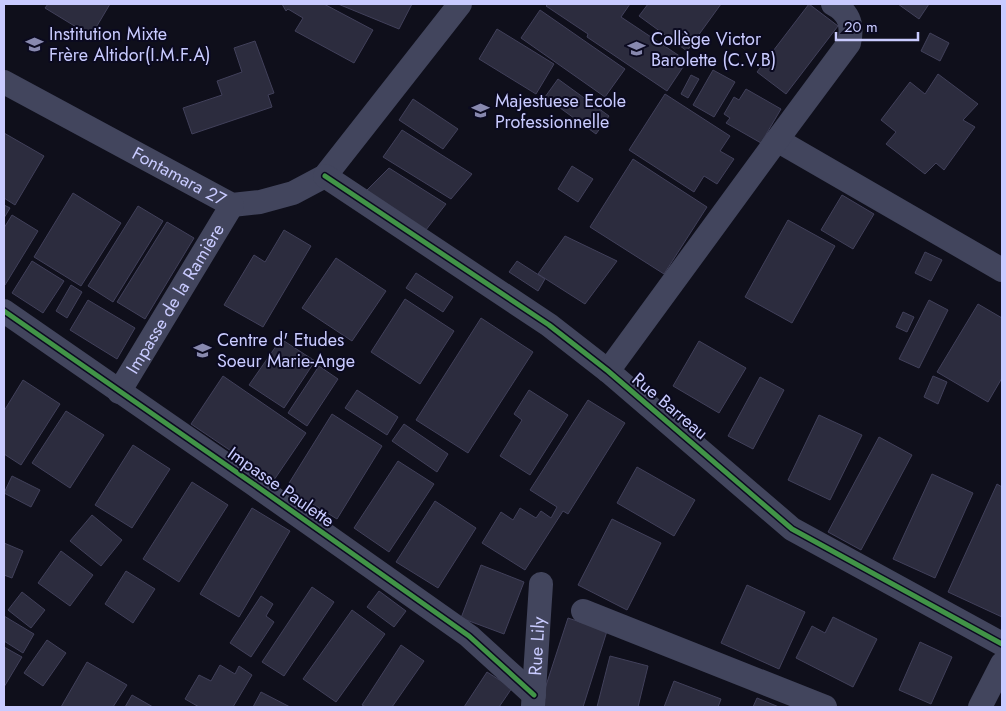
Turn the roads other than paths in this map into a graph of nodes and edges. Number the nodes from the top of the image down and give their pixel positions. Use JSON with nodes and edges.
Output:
{"nodes":[{"id":1,"x":460,"y":4,"type":"edge"},
{"id":2,"x":833,"y":4,"type":"edge"},
{"id":3,"x":4,"y":82,"type":"edge"},
{"id":4,"x":777,"y":140,"type":"junction"},
{"id":5,"x":325,"y":176,"type":"junction"},
{"id":6,"x":232,"y":205,"type":"junction"},
{"id":7,"x":1002,"y":270,"type":"edge"},
{"id":8,"x":4,"y":311,"type":"edge"},
{"id":9,"x":608,"y":371,"type":"junction"},
{"id":10,"x":119,"y":392,"type":"junction"},
{"id":11,"x":542,"y":584,"type":"dead end"},
{"id":12,"x":583,"y":611,"type":"dead end"},
{"id":13,"x":1002,"y":644,"type":"edge"},
{"id":14,"x":1002,"y":664,"type":"edge"},
{"id":15,"x":533,"y":701,"type":"edge"},
{"id":16,"x":824,"y":707,"type":"edge"},
{"id":17,"x":980,"y":707,"type":"edge"}],
"edges":[{"from":1,"to":5,"type":"street","name":"Fontamara 27"},
{"from":2,"to":4,"type":"street"},
{"from":3,"to":6,"type":"street","name":"Fontamara 27"},
{"from":4,"to":7,"type":"street"},
{"from":4,"to":9,"type":"street"},
{"from":5,"to":6,"type":"street","name":"Fontamara 27"},
{"from":5,"to":9,"type":"street","name":"Rue Barreau"},
{"from":6,"to":10,"type":"street","name":"Impasse de la Ramière"},
{"from":8,"to":10,"type":"street","name":"Impasse Paulette"},
{"from":9,"to":13,"type":"street","name":"Rue Barreau"},
{"from":10,"to":15,"type":"street","name":"Impasse Paulette"},
{"from":11,"to":15,"type":"street","name":"Rue Lily"},
{"from":12,"to":16,"type":"street"},
{"from":14,"to":17,"type":"street"}]}
